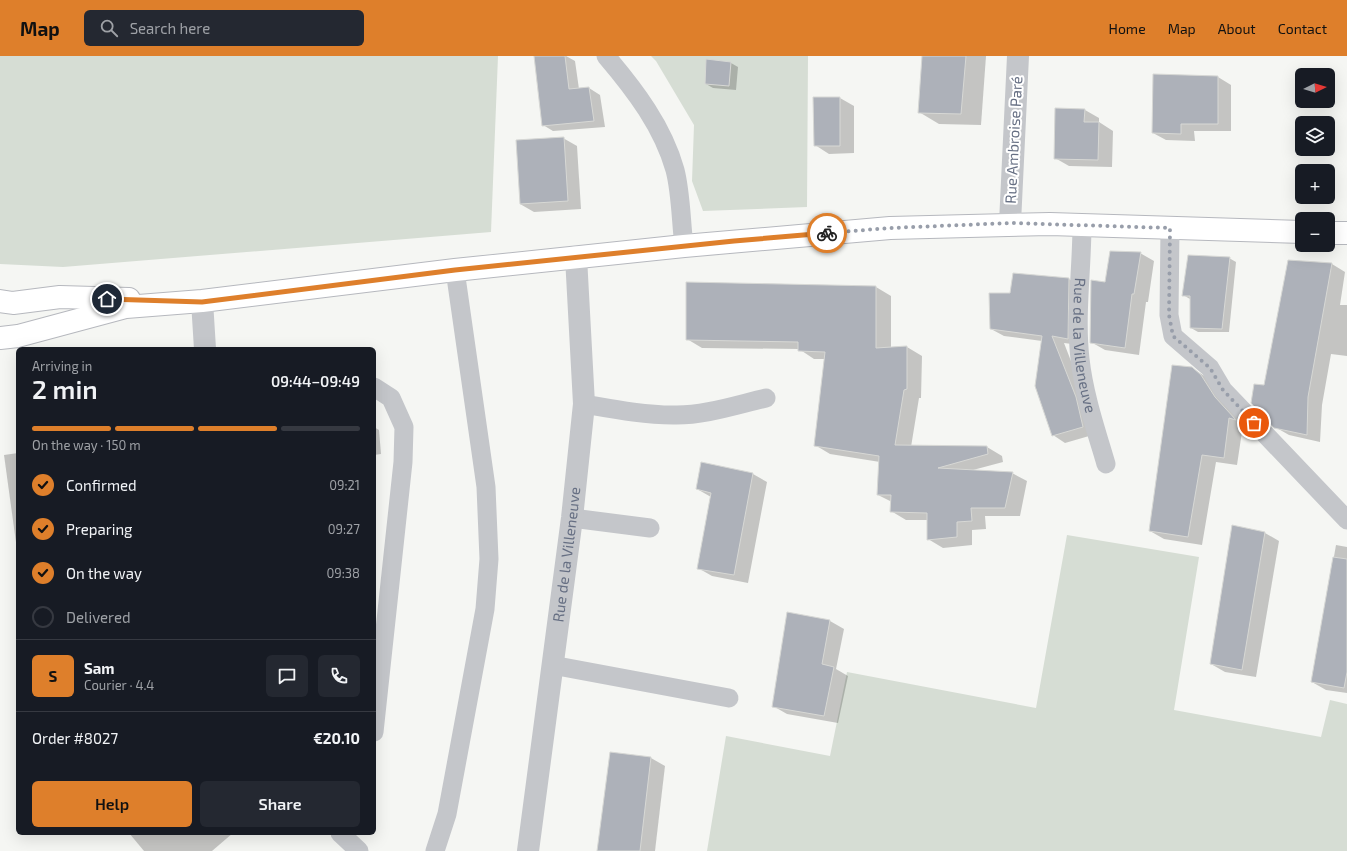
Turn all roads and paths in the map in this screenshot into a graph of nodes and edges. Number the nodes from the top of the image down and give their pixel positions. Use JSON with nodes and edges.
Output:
{"nodes":[{"id":1,"x":606,"y":56,"type":"edge"},
{"id":2,"x":1018,"y":56,"type":"edge"},
{"id":3,"x":1010,"y":223,"type":"junction"},
{"id":4,"x":1082,"y":224,"type":"junction"},
{"id":5,"x":1170,"y":228,"type":"junction"},
{"id":6,"x":1295,"y":232,"type":"edge"},
{"id":7,"x":1335,"y":233,"type":"edge"},
{"id":8,"x":1347,"y":233,"type":"edge"},
{"id":9,"x":684,"y":246,"type":"junction"},
{"id":10,"x":576,"y":257,"type":"junction"},
{"id":11,"x":455,"y":270,"type":"junction"},
{"id":12,"x":0,"y":301,"type":"edge"},
{"id":13,"x":202,"y":302,"type":"junction"},
{"id":14,"x":0,"y":338,"type":"edge"},
{"id":15,"x":205,"y":347,"type":"edge"},
{"id":16,"x":376,"y":388,"type":"edge"},
{"id":17,"x":766,"y":398,"type":"dead end"},
{"id":18,"x":584,"y":404,"type":"junction"},
{"id":19,"x":1106,"y":464,"type":"dead end"},
{"id":20,"x":572,"y":518,"type":"junction"},
{"id":21,"x":1347,"y":520,"type":"edge"},
{"id":22,"x":650,"y":528,"type":"dead end"},
{"id":23,"x":552,"y":665,"type":"junction"},
{"id":24,"x":729,"y":698,"type":"dead end"},
{"id":25,"x":376,"y":713,"type":"edge"},
{"id":26,"x":342,"y":835,"type":"edge"},
{"id":27,"x":359,"y":851,"type":"edge"},
{"id":28,"x":435,"y":851,"type":"edge"},
{"id":29,"x":528,"y":851,"type":"edge"}],
"edges":[{"from":1,"to":9,"type":"lane"},
{"from":2,"to":3,"type":"street","name":"Rue Ambroise Paré"},
{"from":3,"to":4,"type":"main road"},
{"from":3,"to":9,"type":"main road"},
{"from":4,"to":5,"type":"main road"},
{"from":4,"to":19,"type":"lane","name":"Rue de la Villeneuve"},
{"from":5,"to":6,"type":"main road"},
{"from":5,"to":21,"type":"lane"},
{"from":7,"to":8,"type":"main road"},
{"from":9,"to":10,"type":"main road"},
{"from":10,"to":11,"type":"main road"},
{"from":10,"to":18,"type":"street","name":"Rue de la Villeneuve"},
{"from":11,"to":13,"type":"main road"},
{"from":11,"to":28,"type":"lane"},
{"from":12,"to":13,"type":"main road"},
{"from":13,"to":14,"type":"main road"},
{"from":13,"to":15,"type":"street"},
{"from":16,"to":25,"type":"lane"},
{"from":17,"to":18,"type":"lane"},
{"from":18,"to":20,"type":"street","name":"Rue de la Villeneuve"},
{"from":20,"to":22,"type":"lane"},
{"from":20,"to":23,"type":"street","name":"Rue de la Villeneuve"},
{"from":23,"to":24,"type":"lane"},
{"from":23,"to":29,"type":"street","name":"Rue de la Villeneuve"},
{"from":26,"to":27,"type":"lane"}]}
